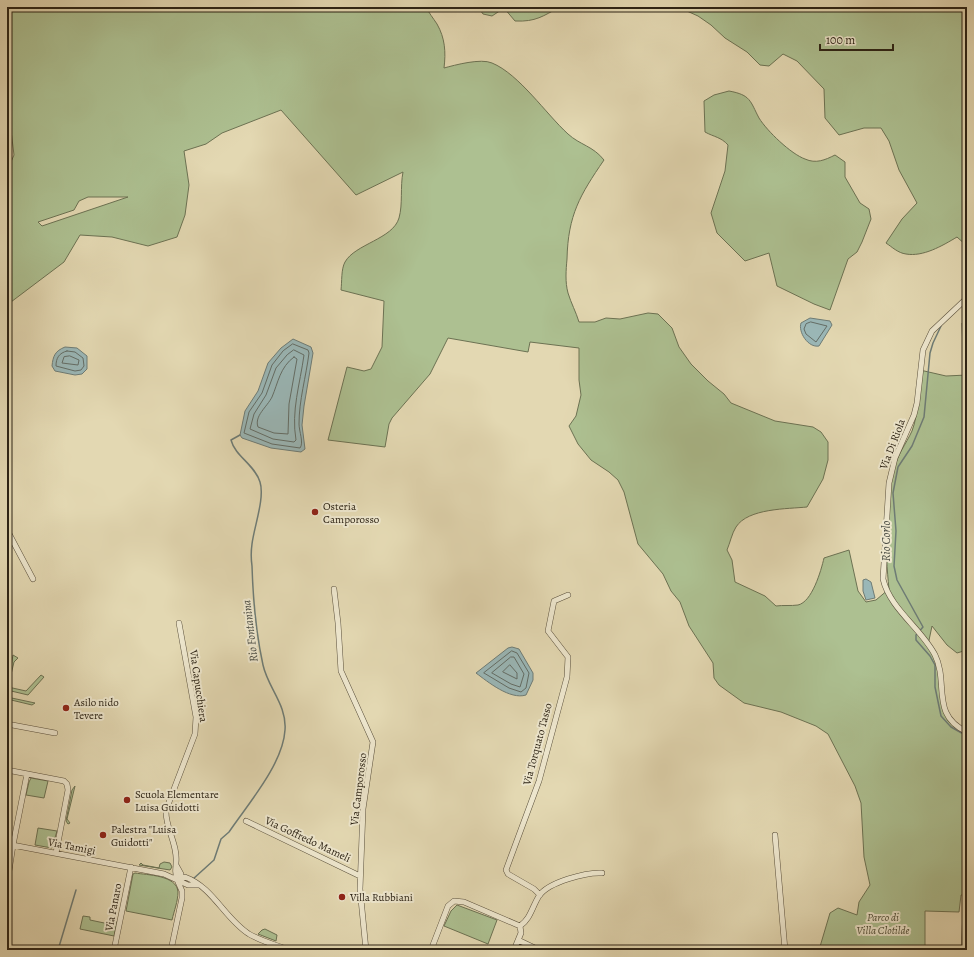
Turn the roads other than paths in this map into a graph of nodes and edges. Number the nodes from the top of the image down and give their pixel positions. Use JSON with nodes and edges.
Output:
{"nodes":[{"id":1,"x":967,"y":298,"type":"edge"},
{"id":2,"x":7,"y":530,"type":"edge"},
{"id":3,"x":33,"y":579,"type":"dead end"},
{"id":4,"x":334,"y":589,"type":"dead end"},
{"id":5,"x":568,"y":595,"type":"dead end"},
{"id":6,"x":179,"y":623,"type":"dead end"},
{"id":7,"x":7,"y":650,"type":"edge"},
{"id":8,"x":7,"y":665,"type":"edge"},
{"id":9,"x":7,"y":724,"type":"edge"},
{"id":10,"x":967,"y":732,"type":"edge"},
{"id":11,"x":55,"y":734,"type":"dead end"},
{"id":12,"x":7,"y":770,"type":"edge"},
{"id":13,"x":27,"y":774,"type":"junction"},
{"id":14,"x":246,"y":821,"type":"dead end"},
{"id":15,"x":775,"y":835,"type":"dead end"},
{"id":16,"x":11,"y":845,"type":"edge"},
{"id":17,"x":56,"y":853,"type":"junction"},
{"id":18,"x":130,"y":868,"type":"junction"},
{"id":19,"x":602,"y":873,"type":"dead end"},
{"id":20,"x":360,"y":876,"type":"junction"},
{"id":21,"x":178,"y":882,"type":"junction"},
{"id":22,"x":7,"y":884,"type":"edge"},
{"id":23,"x":198,"y":885,"type":"junction"},
{"id":24,"x":182,"y":891,"type":"junction"},
{"id":25,"x":540,"y":895,"type":"junction"},
{"id":26,"x":966,"y":896,"type":"dead end"},
{"id":27,"x":520,"y":926,"type":"junction"},
{"id":28,"x":518,"y":940,"type":"junction"},
{"id":29,"x":114,"y":950,"type":"edge"},
{"id":30,"x":171,"y":950,"type":"edge"},
{"id":31,"x":289,"y":950,"type":"edge"},
{"id":32,"x":366,"y":950,"type":"edge"},
{"id":33,"x":432,"y":950,"type":"edge"},
{"id":34,"x":514,"y":950,"type":"edge"},
{"id":35,"x":539,"y":950,"type":"edge"},
{"id":36,"x":785,"y":950,"type":"edge"},
{"id":37,"x":964,"y":950,"type":"edge"}],
"edges":[{"from":1,"to":10,"type":"street","name":"Via Di Riola"},
{"from":2,"to":3,"type":"street"},
{"from":4,"to":20,"type":"street","name":"Via Camporosso"},
{"from":5,"to":25,"type":"street","name":"Via Torquato Tasso"},
{"from":6,"to":21,"type":"street","name":"Via Capucchiera"},
{"from":7,"to":8,"type":"street"},
{"from":9,"to":11,"type":"street"},
{"from":12,"to":13,"type":"street"},
{"from":13,"to":16,"type":"street"},
{"from":13,"to":17,"type":"street"},
{"from":14,"to":20,"type":"street","name":"Via Goffredo Mameli"},
{"from":15,"to":36,"type":"street"},
{"from":16,"to":17,"type":"street","name":"Via Tamigi"},
{"from":16,"to":22,"type":"street"},
{"from":17,"to":18,"type":"street","name":"Via Tamigi"},
{"from":18,"to":21,"type":"street","name":"Via Tamigi"},
{"from":18,"to":29,"type":"street","name":"Via Panaro"},
{"from":19,"to":25,"type":"street"},
{"from":20,"to":32,"type":"street","name":"Via Camporosso"},
{"from":21,"to":23,"type":"street"},
{"from":21,"to":23,"type":"street"},
{"from":21,"to":24,"type":"street","name":"Via Capucchiera"},
{"from":23,"to":24,"type":"street"},
{"from":23,"to":31,"type":"street"},
{"from":24,"to":30,"type":"street"},
{"from":25,"to":27,"type":"street"},
{"from":26,"to":37,"type":"street"},
{"from":27,"to":28,"type":"street"},
{"from":27,"to":33,"type":"street"},
{"from":28,"to":34,"type":"street"},
{"from":28,"to":35,"type":"street"}]}
